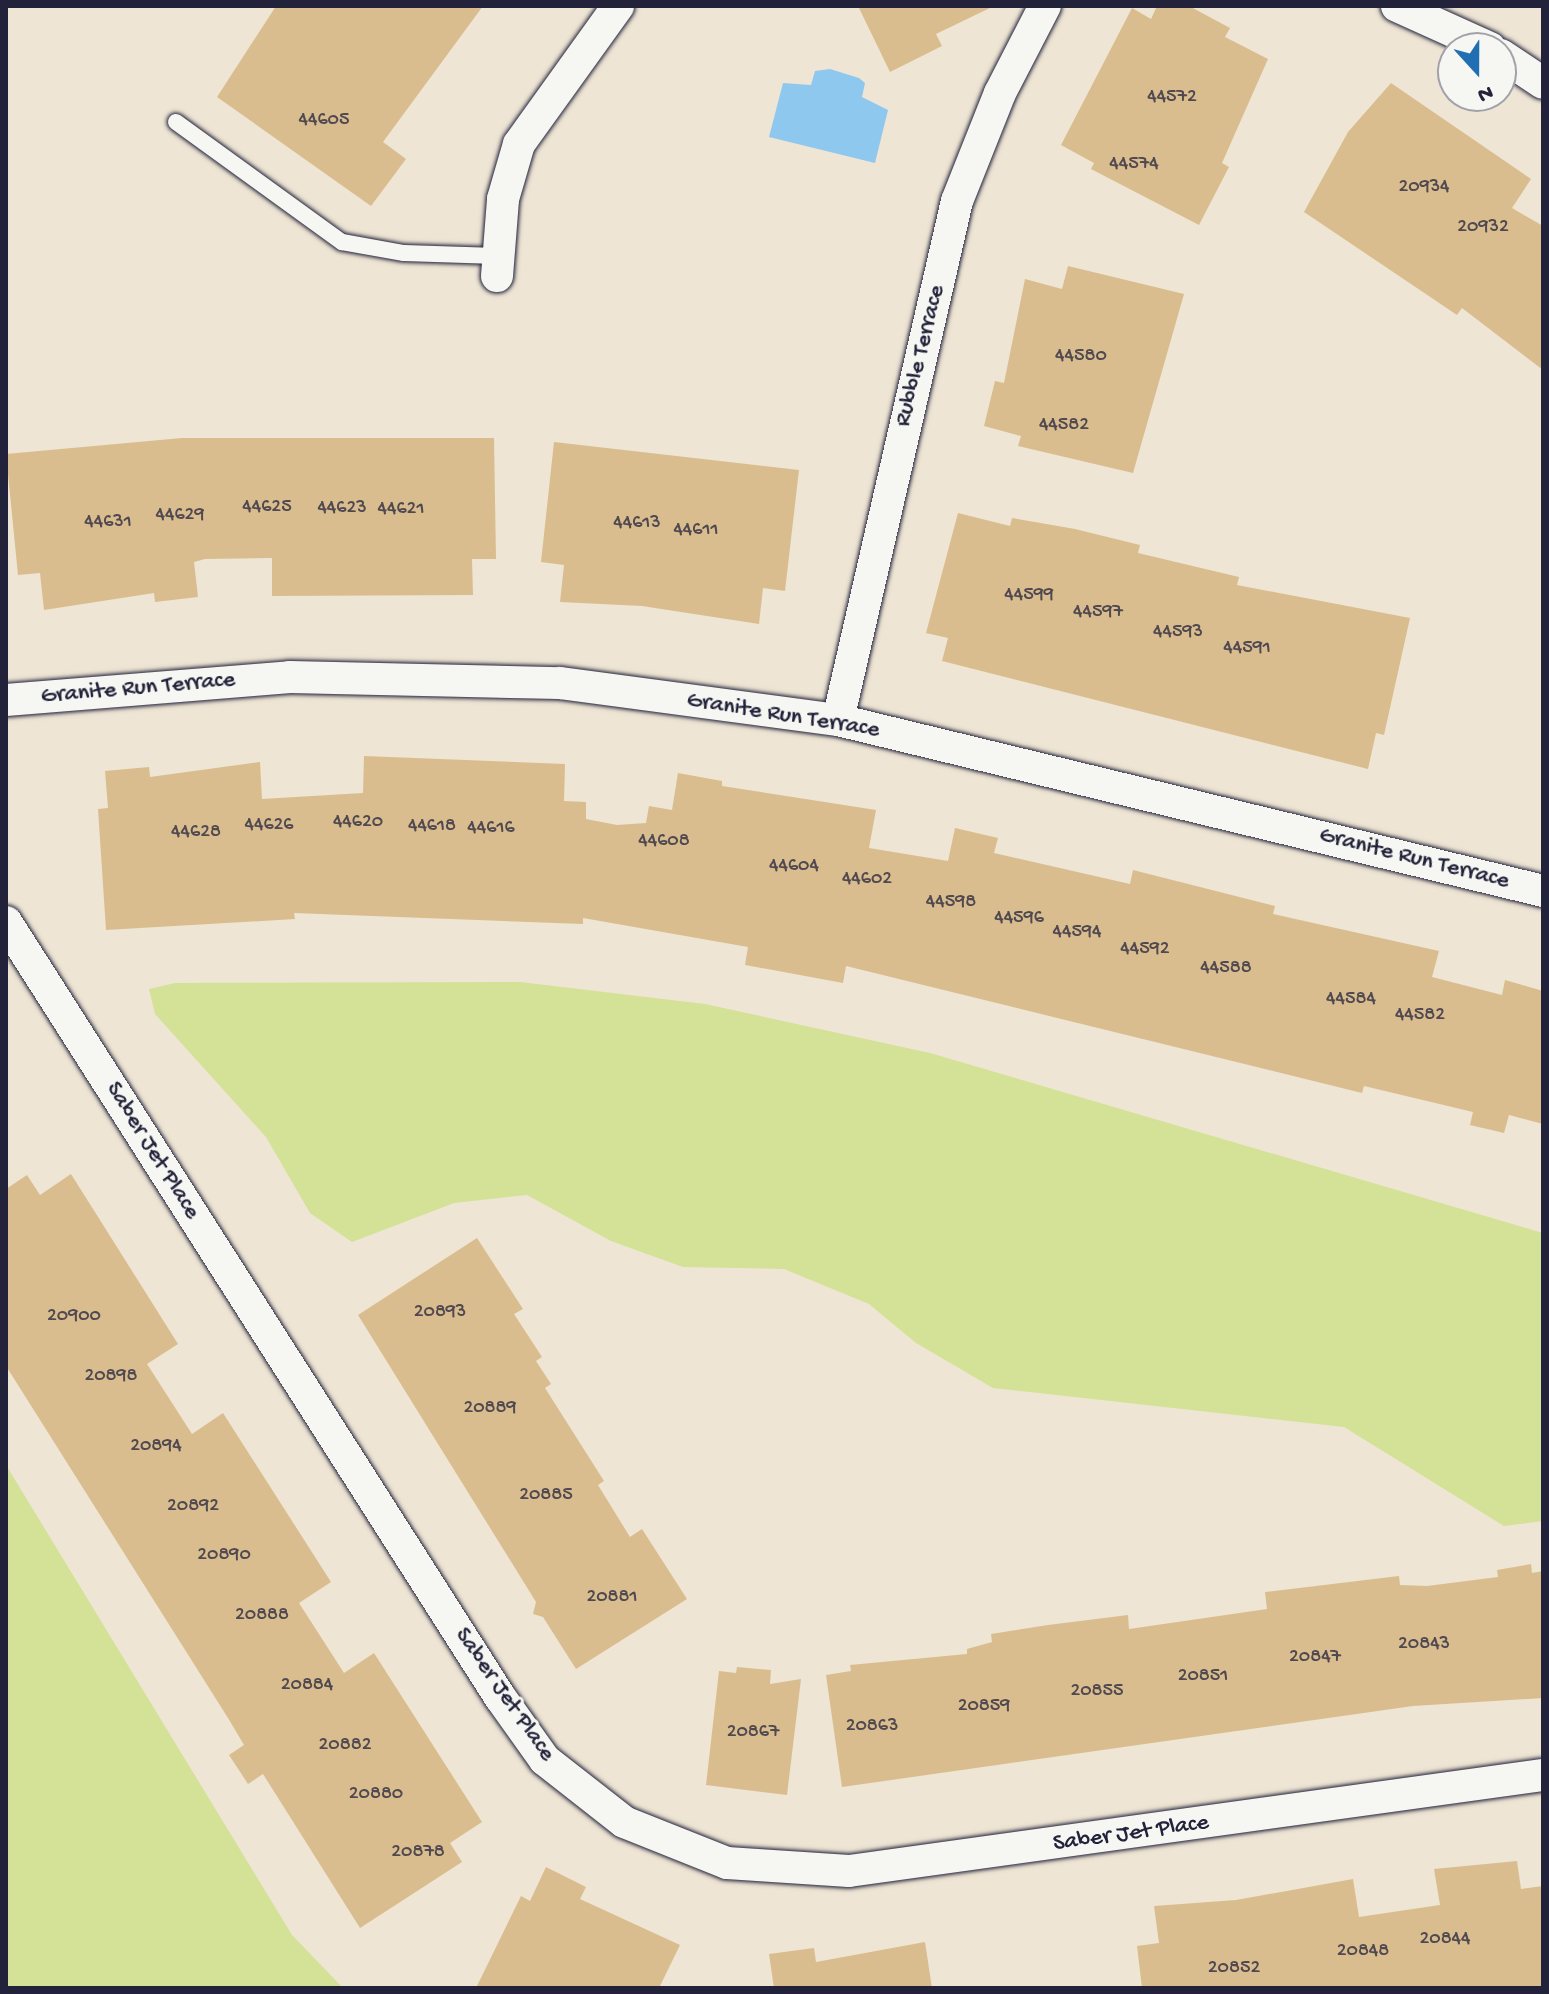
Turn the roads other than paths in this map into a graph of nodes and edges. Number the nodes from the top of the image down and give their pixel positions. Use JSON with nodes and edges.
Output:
{"nodes":[{"id":1,"x":618,"y":6,"type":"edge"},
{"id":2,"x":1397,"y":6,"type":"edge"},
{"id":3,"x":1042,"y":7,"type":"edge"},
{"id":4,"x":1455,"y":32,"type":"edge"},
{"id":5,"x":1517,"y":66,"type":"edge"},
{"id":6,"x":1543,"y":83,"type":"edge"},
{"id":7,"x":176,"y":122,"type":"dead end"},
{"id":8,"x":497,"y":266,"type":"joint"},
{"id":9,"x":6,"y":700,"type":"edge"},
{"id":10,"x":838,"y":720,"type":"junction"},
{"id":11,"x":1543,"y":891,"type":"edge"},
{"id":12,"x":6,"y":922,"type":"edge"},
{"id":13,"x":1543,"y":1775,"type":"edge"}],
"edges":[{"from":1,"to":8,"type":"street"},
{"from":2,"to":4,"type":"street"},
{"from":3,"to":10,"type":"street","name":"Rubble Terrace"},
{"from":5,"to":6,"type":"street"},
{"from":7,"to":8,"type":"lane"},
{"from":9,"to":10,"type":"street","name":"Granite Run Terrace"},
{"from":10,"to":11,"type":"street","name":"Granite Run Terrace"},
{"from":12,"to":13,"type":"street","name":"Saber Jet Place"}]}
